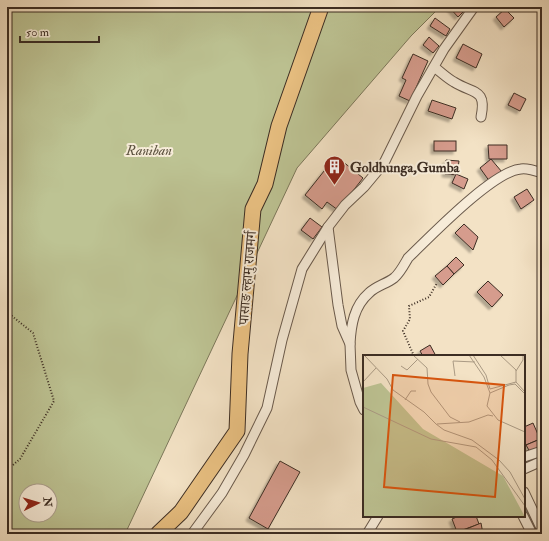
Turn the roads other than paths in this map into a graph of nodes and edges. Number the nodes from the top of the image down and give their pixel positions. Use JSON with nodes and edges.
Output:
{"nodes":[{"id":1,"x":321,"y":7,"type":"edge"},
{"id":2,"x":474,"y":7,"type":"edge"},
{"id":3,"x":434,"y":67,"type":"junction"},
{"id":4,"x":481,"y":117,"type":"dead end"},
{"id":5,"x":542,"y":172,"type":"edge"},
{"id":6,"x":328,"y":227,"type":"junction"},
{"id":7,"x":350,"y":344,"type":"junction"},
{"id":8,"x":363,"y":408,"type":"edge"},
{"id":9,"x":542,"y":451,"type":"edge"},
{"id":10,"x":525,"y":456,"type":"edge"},
{"id":11,"x":542,"y":461,"type":"edge"},
{"id":12,"x":525,"y":469,"type":"edge"},
{"id":13,"x":525,"y":494,"type":"edge"},
{"id":14,"x":377,"y":517,"type":"edge"},
{"id":15,"x":524,"y":517,"type":"edge"},
{"id":16,"x":542,"y":530,"type":"edge"},
{"id":17,"x":158,"y":534,"type":"edge"},
{"id":18,"x":192,"y":534,"type":"edge"},
{"id":19,"x":367,"y":534,"type":"edge"},
{"id":20,"x":532,"y":534,"type":"edge"}],
"edges":[{"from":1,"to":17,"type":"main road","name":"पासाङ ल्हामु राजमर्ग"},
{"from":2,"to":3,"type":"street"},
{"from":3,"to":4,"type":"street"},
{"from":3,"to":6,"type":"street"},
{"from":5,"to":7,"type":"street"},
{"from":6,"to":7,"type":"street"},
{"from":6,"to":18,"type":"street"},
{"from":7,"to":8,"type":"street"},
{"from":9,"to":10,"type":"street"},
{"from":11,"to":12,"type":"street"},
{"from":13,"to":16,"type":"street"},
{"from":14,"to":19,"type":"street"},
{"from":15,"to":20,"type":"street"}]}
